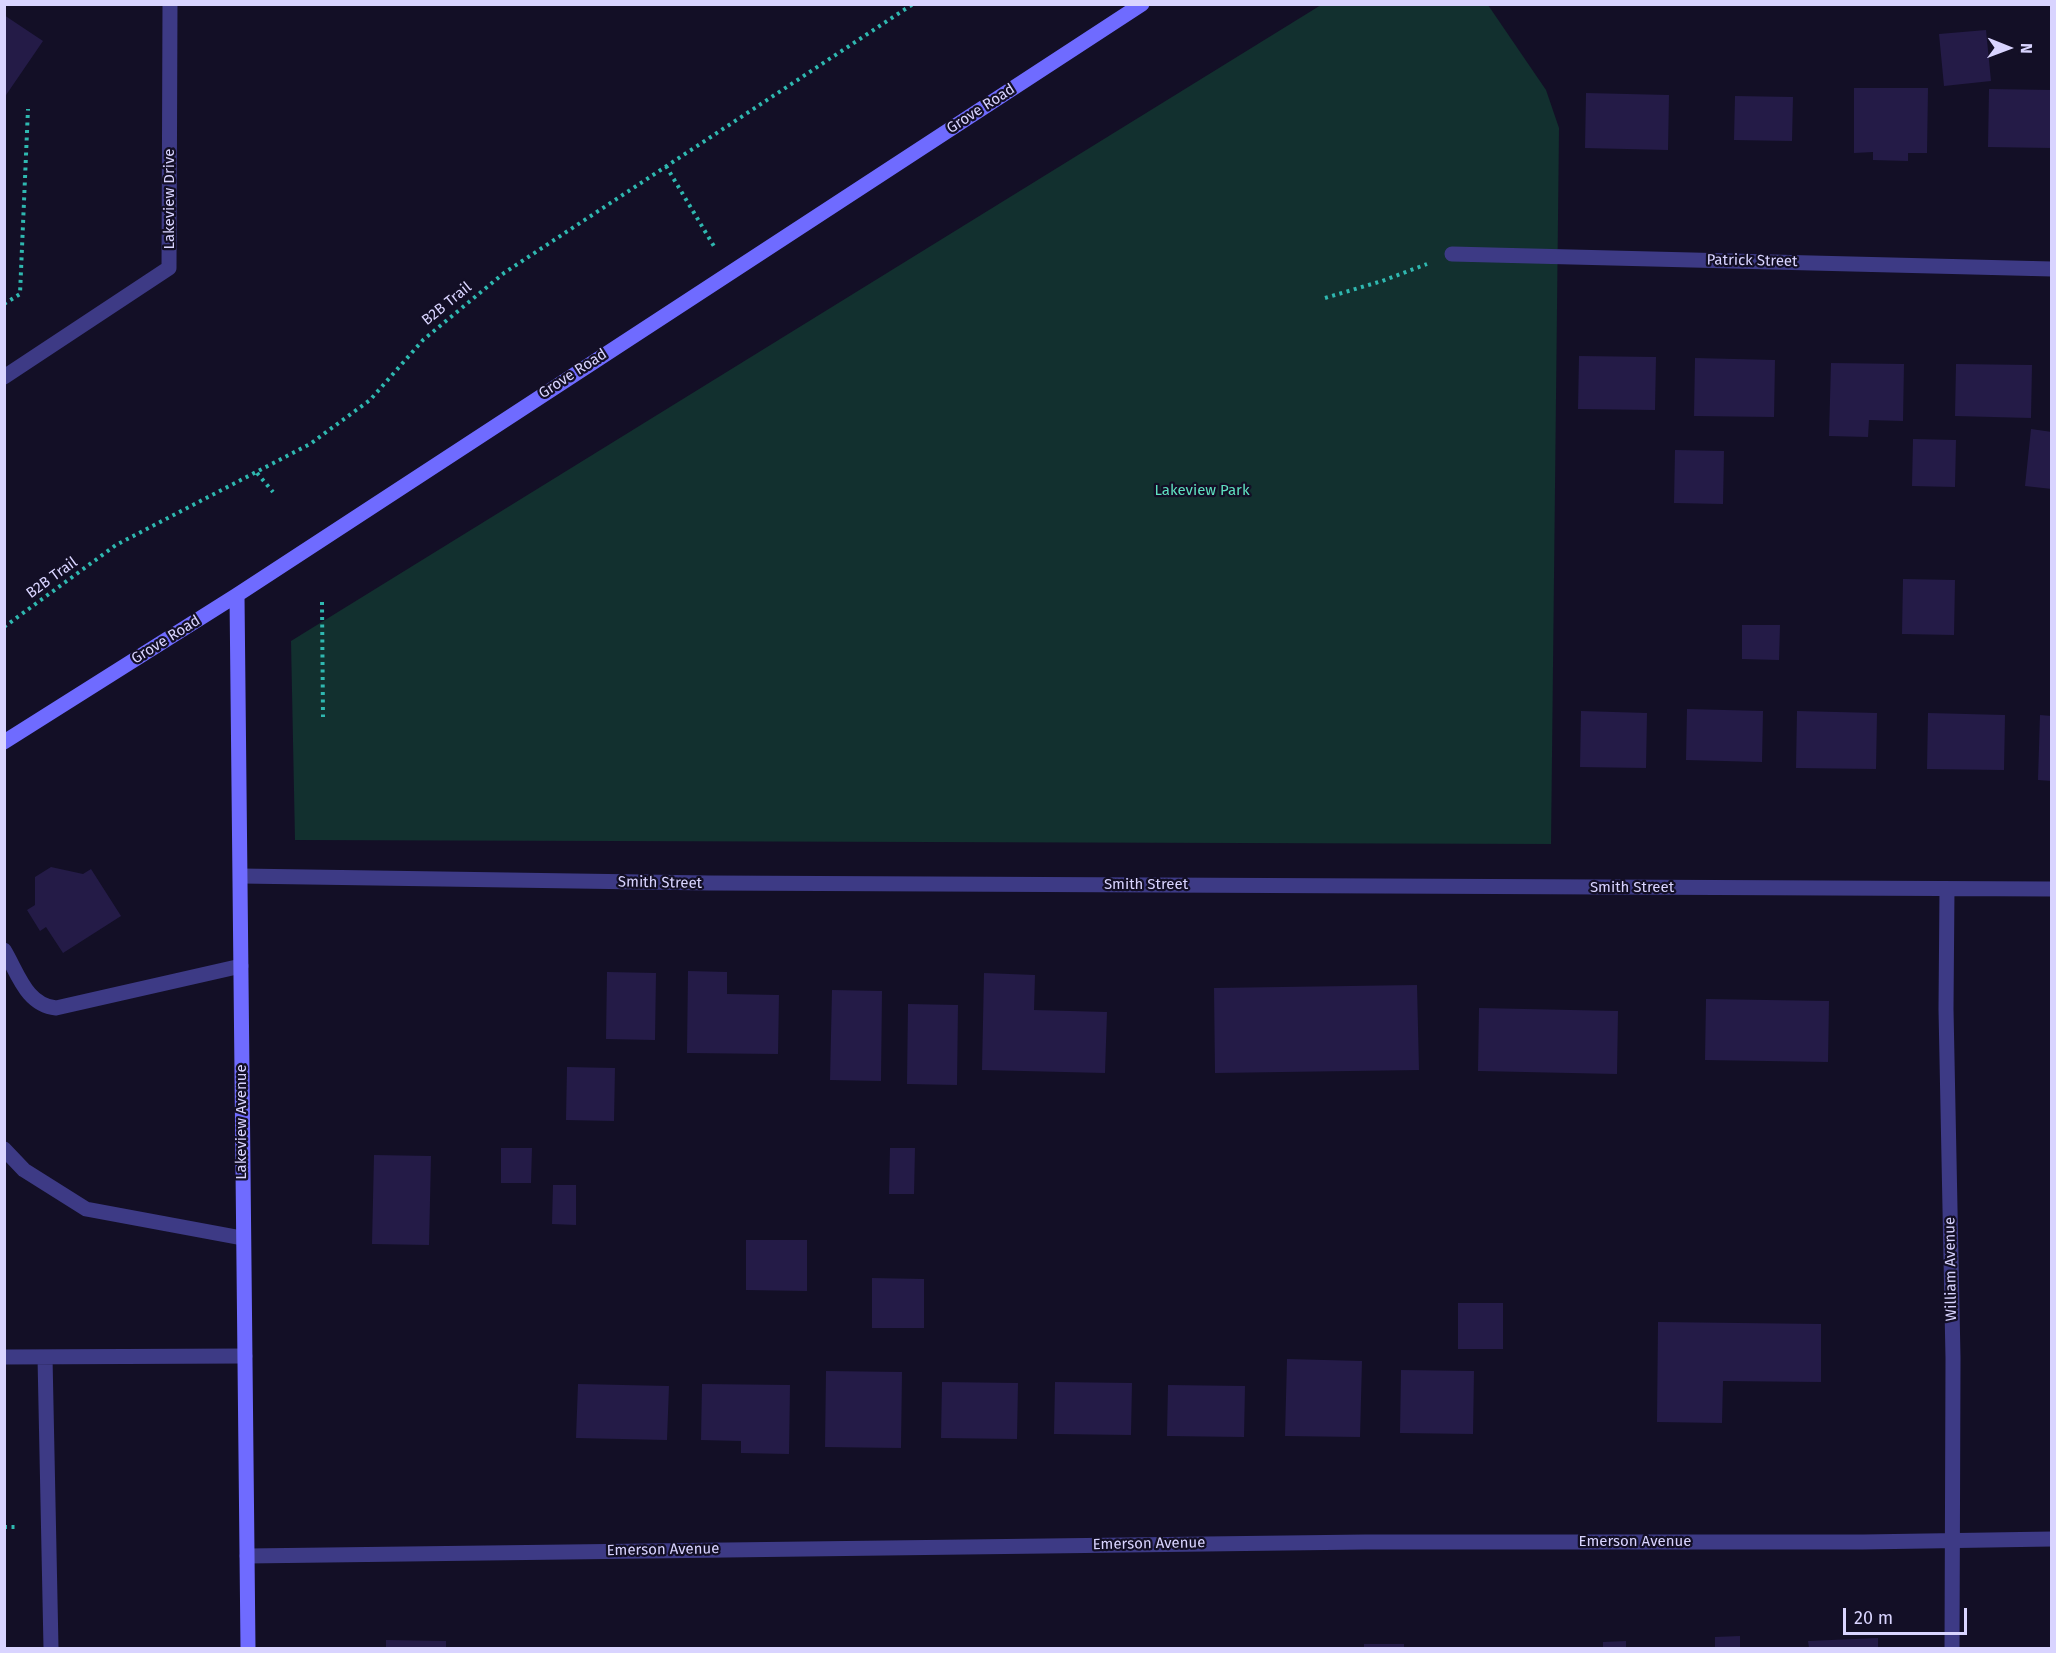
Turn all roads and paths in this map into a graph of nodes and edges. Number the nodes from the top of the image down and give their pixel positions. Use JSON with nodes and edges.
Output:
{"nodes":[{"id":1,"x":170,"y":4,"type":"edge"},
{"id":2,"x":913,"y":4,"type":"edge"},
{"id":3,"x":1142,"y":4,"type":"edge"},
{"id":4,"x":28,"y":109,"type":"dead end"},
{"id":5,"x":666,"y":166,"type":"junction"},
{"id":6,"x":1452,"y":254,"type":"joint"},
{"id":7,"x":2052,"y":269,"type":"edge"},
{"id":8,"x":730,"y":272,"type":"junction"},
{"id":9,"x":1325,"y":297,"type":"dead end"},
{"id":10,"x":4,"y":304,"type":"edge"},
{"id":11,"x":4,"y":377,"type":"edge"},
{"id":12,"x":257,"y":473,"type":"junction"},
{"id":13,"x":273,"y":492,"type":"dead end"},
{"id":14,"x":237,"y":595,"type":"junction"},
{"id":15,"x":322,"y":602,"type":"dead end"},
{"id":16,"x":4,"y":627,"type":"edge"},
{"id":17,"x":323,"y":717,"type":"dead end"},
{"id":18,"x":4,"y":742,"type":"edge"},
{"id":19,"x":241,"y":876,"type":"junction"},
{"id":20,"x":1947,"y":889,"type":"junction"},
{"id":21,"x":2052,"y":889,"type":"edge"},
{"id":22,"x":4,"y":950,"type":"edge"},
{"id":23,"x":241,"y":966,"type":"junction"},
{"id":24,"x":4,"y":1149,"type":"edge"},
{"id":25,"x":242,"y":1238,"type":"junction"},
{"id":26,"x":245,"y":1356,"type":"junction"},
{"id":27,"x":4,"y":1357,"type":"edge"},
{"id":28,"x":45,"y":1357,"type":"junction"},
{"id":29,"x":1952,"y":1539,"type":"junction"},
{"id":30,"x":2052,"y":1539,"type":"edge"},
{"id":31,"x":247,"y":1556,"type":"junction"},
{"id":32,"x":51,"y":1648,"type":"edge"},
{"id":33,"x":248,"y":1648,"type":"edge"},
{"id":34,"x":1952,"y":1648,"type":"edge"}],
"edges":[{"from":1,"to":11,"type":"street","name":"Lakeview Drive"},
{"from":2,"to":5,"type":"path","name":"B2B Trail"},
{"from":3,"to":8,"type":"main road","name":"Grove Road"},
{"from":4,"to":10,"type":"path"},
{"from":5,"to":8,"type":"path"},
{"from":5,"to":12,"type":"path","name":"B2B Trail"},
{"from":6,"to":7,"type":"street","name":"Patrick Street"},
{"from":6,"to":9,"type":"path"},
{"from":8,"to":14,"type":"main road","name":"Grove Road"},
{"from":12,"to":13,"type":"path"},
{"from":12,"to":16,"type":"path","name":"B2B Trail"},
{"from":14,"to":18,"type":"main road","name":"Grove Road"},
{"from":14,"to":19,"type":"main road","name":"Lakeview Avenue"},
{"from":15,"to":17,"type":"path"},
{"from":19,"to":20,"type":"street","name":"Smith Street"},
{"from":19,"to":23,"type":"main road","name":"Lakeview Avenue"},
{"from":20,"to":21,"type":"street","name":"Smith Street"},
{"from":20,"to":29,"type":"street","name":"William Avenue"},
{"from":22,"to":23,"type":"street"},
{"from":23,"to":25,"type":"main road","name":"Lakeview Avenue"},
{"from":24,"to":25,"type":"street"},
{"from":25,"to":26,"type":"main road","name":"Lakeview Avenue"},
{"from":26,"to":28,"type":"street"},
{"from":26,"to":31,"type":"main road","name":"Lakeview Avenue"},
{"from":27,"to":28,"type":"street"},
{"from":28,"to":32,"type":"street"},
{"from":29,"to":30,"type":"street","name":"Emerson Avenue"},
{"from":29,"to":31,"type":"street","name":"Emerson Avenue"},
{"from":29,"to":34,"type":"street","name":"William Avenue"},
{"from":31,"to":33,"type":"main road","name":"Lakeview Avenue"}]}
